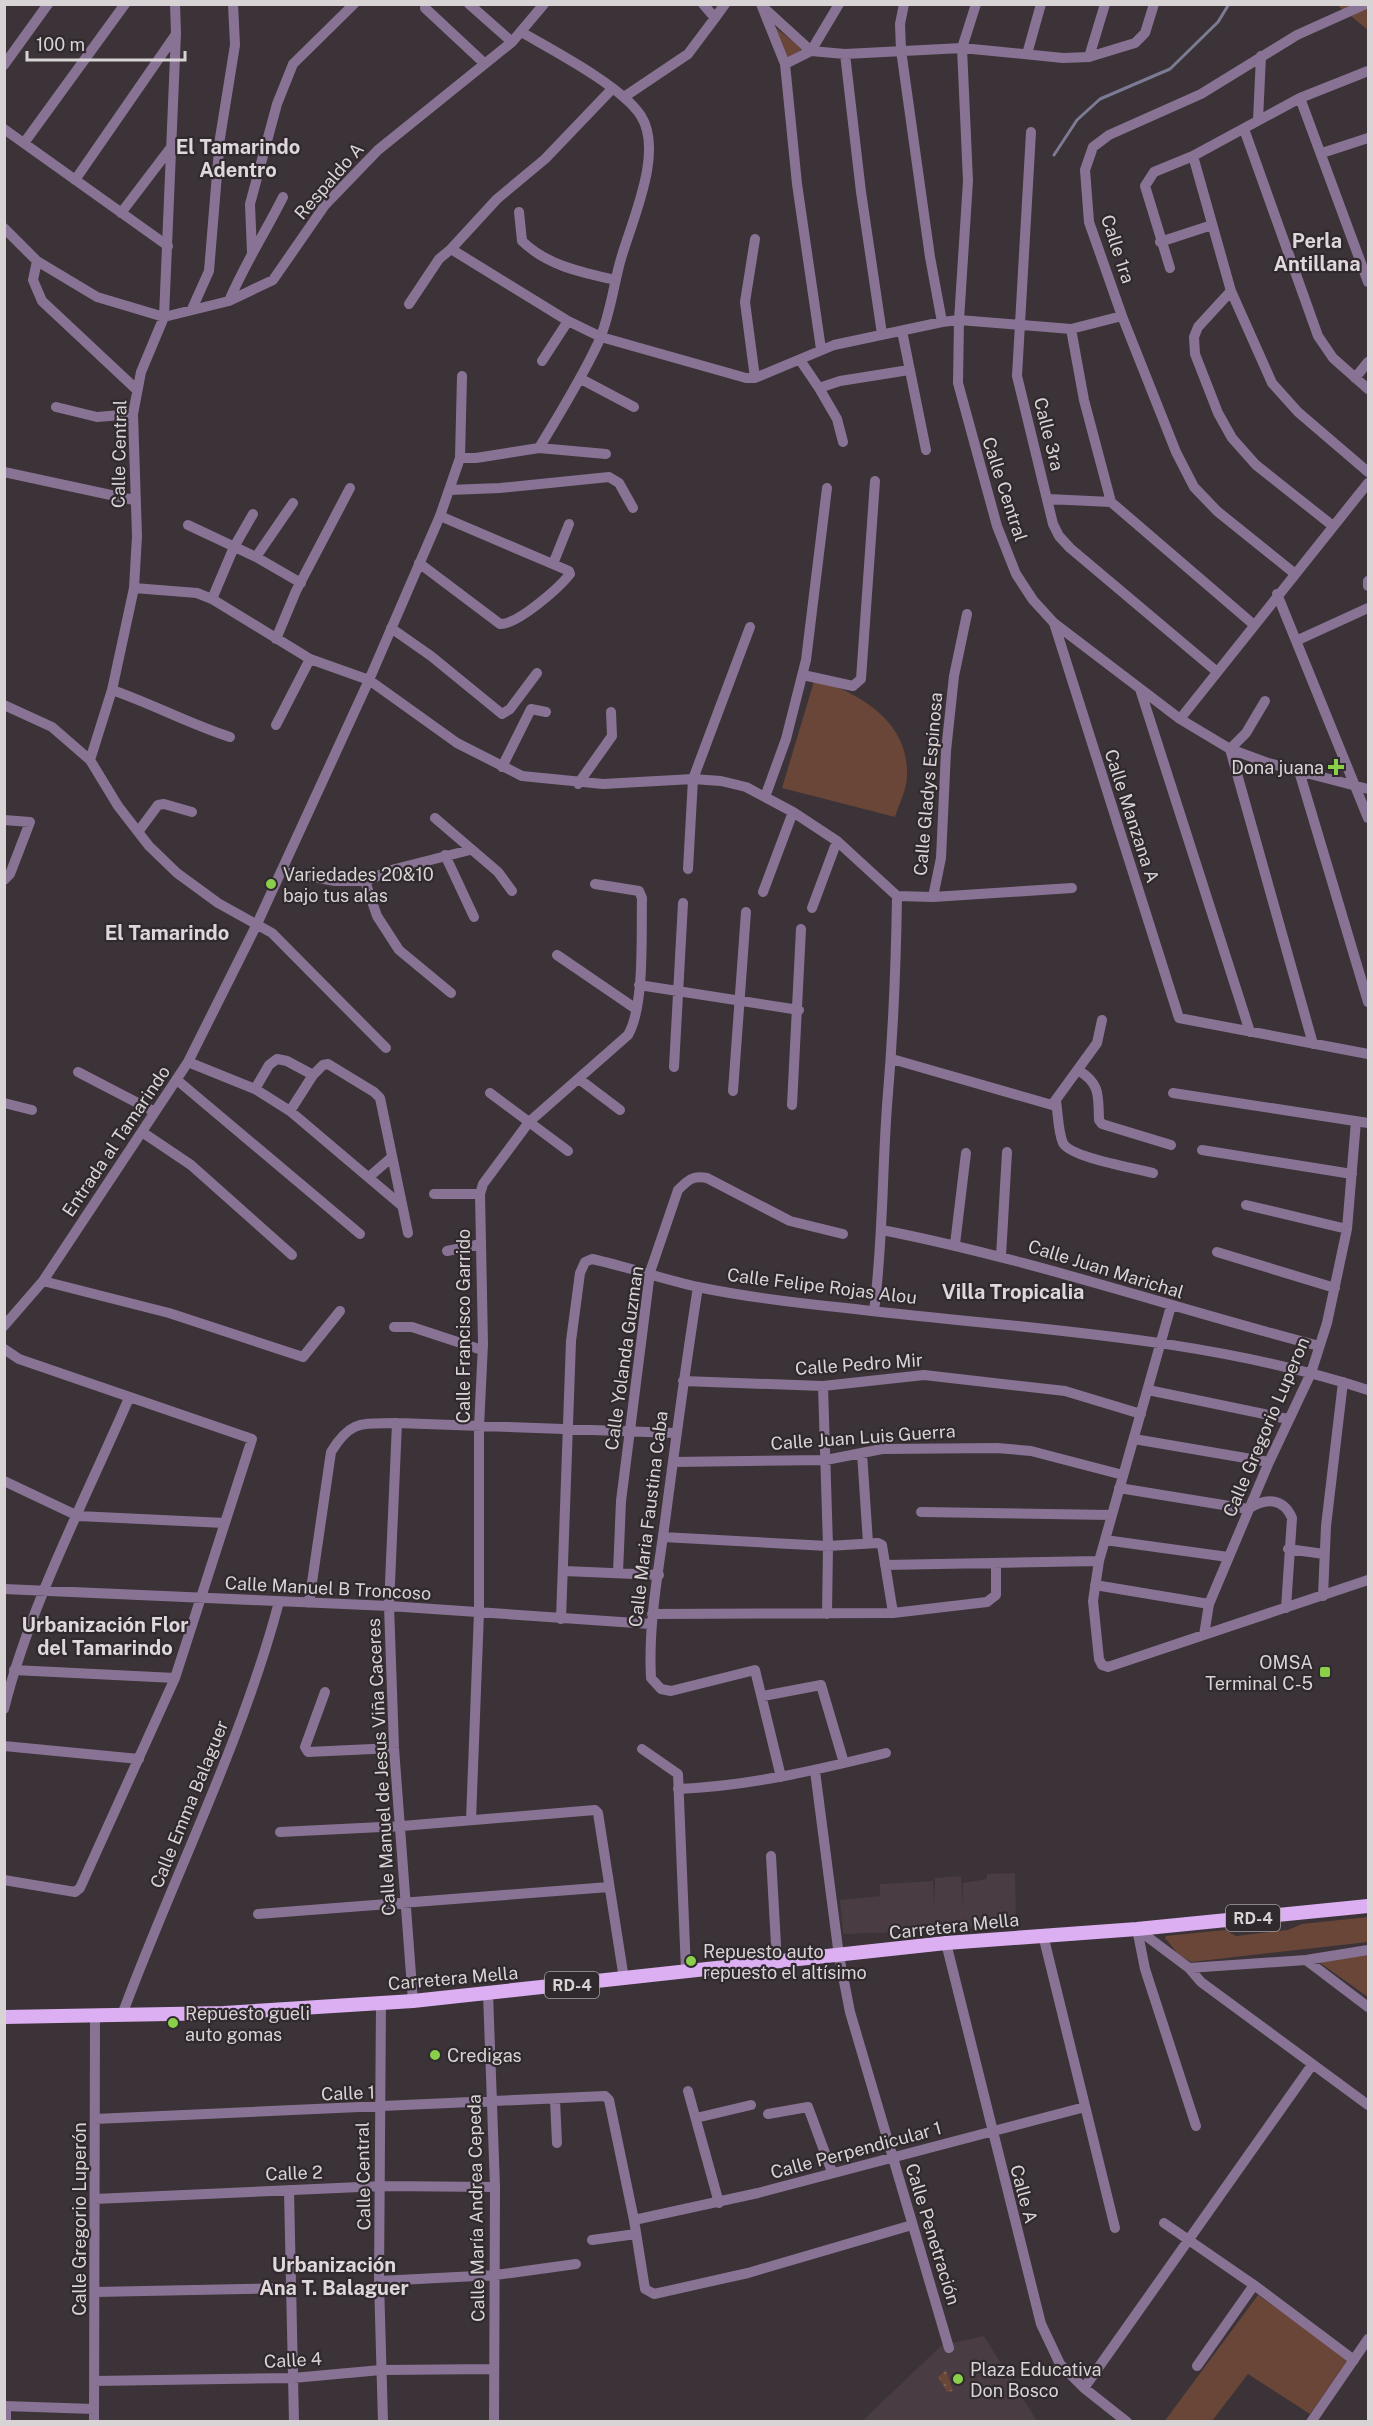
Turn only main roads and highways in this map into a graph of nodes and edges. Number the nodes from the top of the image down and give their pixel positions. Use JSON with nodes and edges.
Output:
{"nodes":[{"id":1,"x":1368,"y":1906,"type":"edge"},
{"id":2,"x":4,"y":2017,"type":"edge"}],
"edges":[{"from":1,"to":2,"type":"main road","name":"Carretera Mella","number":"RD-4"}]}
